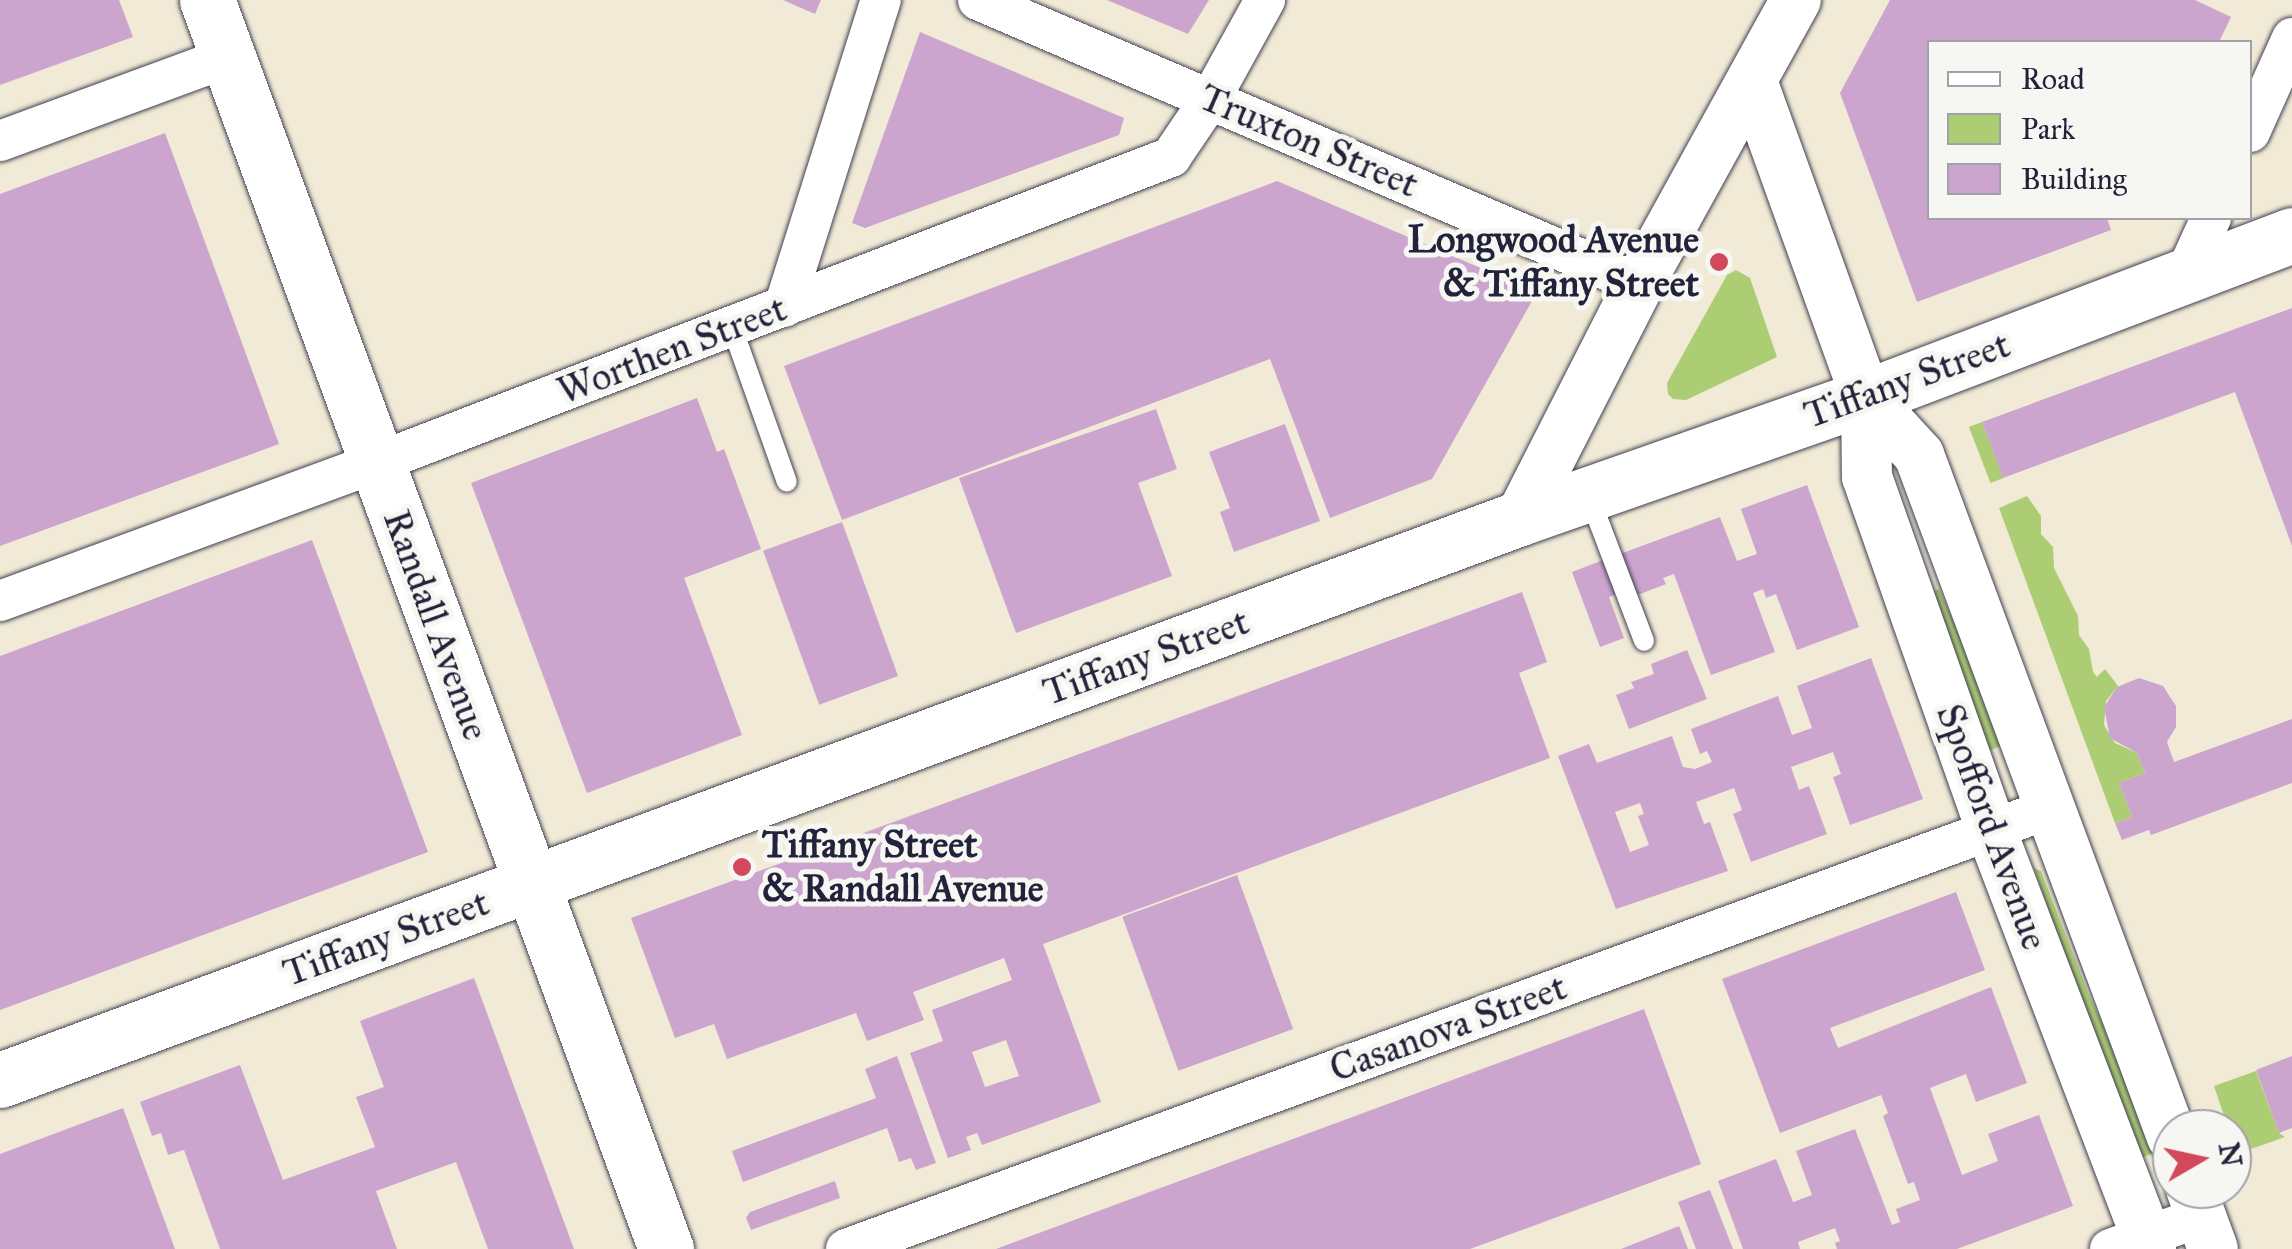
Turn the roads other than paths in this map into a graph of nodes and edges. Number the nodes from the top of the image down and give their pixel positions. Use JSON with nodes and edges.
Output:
{"nodes":[{"id":1,"x":207,"y":0,"type":"edge"},
{"id":2,"x":881,"y":0,"type":"edge"},
{"id":3,"x":978,"y":0,"type":"edge"},
{"id":4,"x":1265,"y":0,"type":"edge"},
{"id":5,"x":1796,"y":0,"type":"edge"},
{"id":6,"x":2292,"y":38,"type":"edge"},
{"id":7,"x":226,"y":58,"type":"junction"},
{"id":8,"x":1752,"y":81,"type":"junction"},
{"id":9,"x":1211,"y":98,"type":"junction"},
{"id":10,"x":2252,"y":128,"type":"edge"},
{"id":11,"x":0,"y":142,"type":"edge"},
{"id":12,"x":2210,"y":220,"type":"edge"},
{"id":13,"x":2292,"y":235,"type":"edge"},
{"id":14,"x":2185,"y":274,"type":"junction"},
{"id":15,"x":1639,"y":284,"type":"junction"},
{"id":16,"x":784,"y":308,"type":"junction"},
{"id":17,"x":732,"y":327,"type":"junction"},
{"id":18,"x":1866,"y":397,"type":"junction"},
{"id":19,"x":376,"y":463,"type":"junction"},
{"id":20,"x":787,"y":482,"type":"dead end"},
{"id":21,"x":1588,"y":494,"type":"junction"},
{"id":22,"x":1520,"y":518,"type":"junction"},
{"id":23,"x":0,"y":601,"type":"edge"},
{"id":24,"x":1644,"y":642,"type":"dead end"},
{"id":25,"x":2051,"y":808,"type":"junction"},
{"id":26,"x":1991,"y":830,"type":"junction"},
{"id":27,"x":531,"y":885,"type":"junction"},
{"id":28,"x":0,"y":1080,"type":"edge"},
{"id":29,"x":2161,"y":1109,"type":"edge"},
{"id":30,"x":2202,"y":1218,"type":"edge"},
{"id":31,"x":2135,"y":1245,"type":"edge"},
{"id":32,"x":666,"y":1249,"type":"edge"},
{"id":33,"x":846,"y":1249,"type":"edge"}],
"edges":[{"from":1,"to":7,"type":"main road","name":"Randall Avenue"},
{"from":2,"to":16,"type":"street"},
{"from":3,"to":9,"type":"street","name":"Truxton Street"},
{"from":4,"to":9,"type":"street","name":"Worthen Street"},
{"from":5,"to":8,"type":"street"},
{"from":6,"to":10,"type":"street"},
{"from":7,"to":11,"type":"street"},
{"from":7,"to":19,"type":"main road","name":"Randall Avenue"},
{"from":8,"to":15,"type":"street"},
{"from":8,"to":18,"type":"street","name":"Spofford Avenue"},
{"from":9,"to":15,"type":"street","name":"Truxton Street"},
{"from":9,"to":16,"type":"street","name":"Worthen Street"},
{"from":12,"to":14,"type":"street"},
{"from":13,"to":14,"type":"main road","name":"Tiffany Street"},
{"from":14,"to":18,"type":"main road","name":"Tiffany Street"},
{"from":15,"to":22,"type":"street"},
{"from":16,"to":17,"type":"street","name":"Worthen Street"},
{"from":17,"to":19,"type":"street","name":"Worthen Street"},
{"from":17,"to":20,"type":"lane"},
{"from":18,"to":21,"type":"main road","name":"Tiffany Street"},
{"from":18,"to":25,"type":"street","name":"Spofford Avenue"},
{"from":18,"to":26,"type":"street","name":"Spofford Avenue"},
{"from":19,"to":23,"type":"street","name":"Worthen Street"},
{"from":19,"to":27,"type":"main road","name":"Randall Avenue"},
{"from":21,"to":22,"type":"main road","name":"Tiffany Street"},
{"from":21,"to":24,"type":"lane"},
{"from":22,"to":27,"type":"main road","name":"Tiffany Street"},
{"from":25,"to":26,"type":"street","name":"Casanova Street"},
{"from":25,"to":29,"type":"street","name":"Spofford Avenue"},
{"from":26,"to":31,"type":"street","name":"Spofford Avenue"},
{"from":26,"to":33,"type":"street","name":"Casanova Street"},
{"from":27,"to":28,"type":"main road","name":"Tiffany Street"},
{"from":27,"to":32,"type":"main road","name":"Randall Avenue"},
{"from":30,"to":31,"type":"street"}]}
